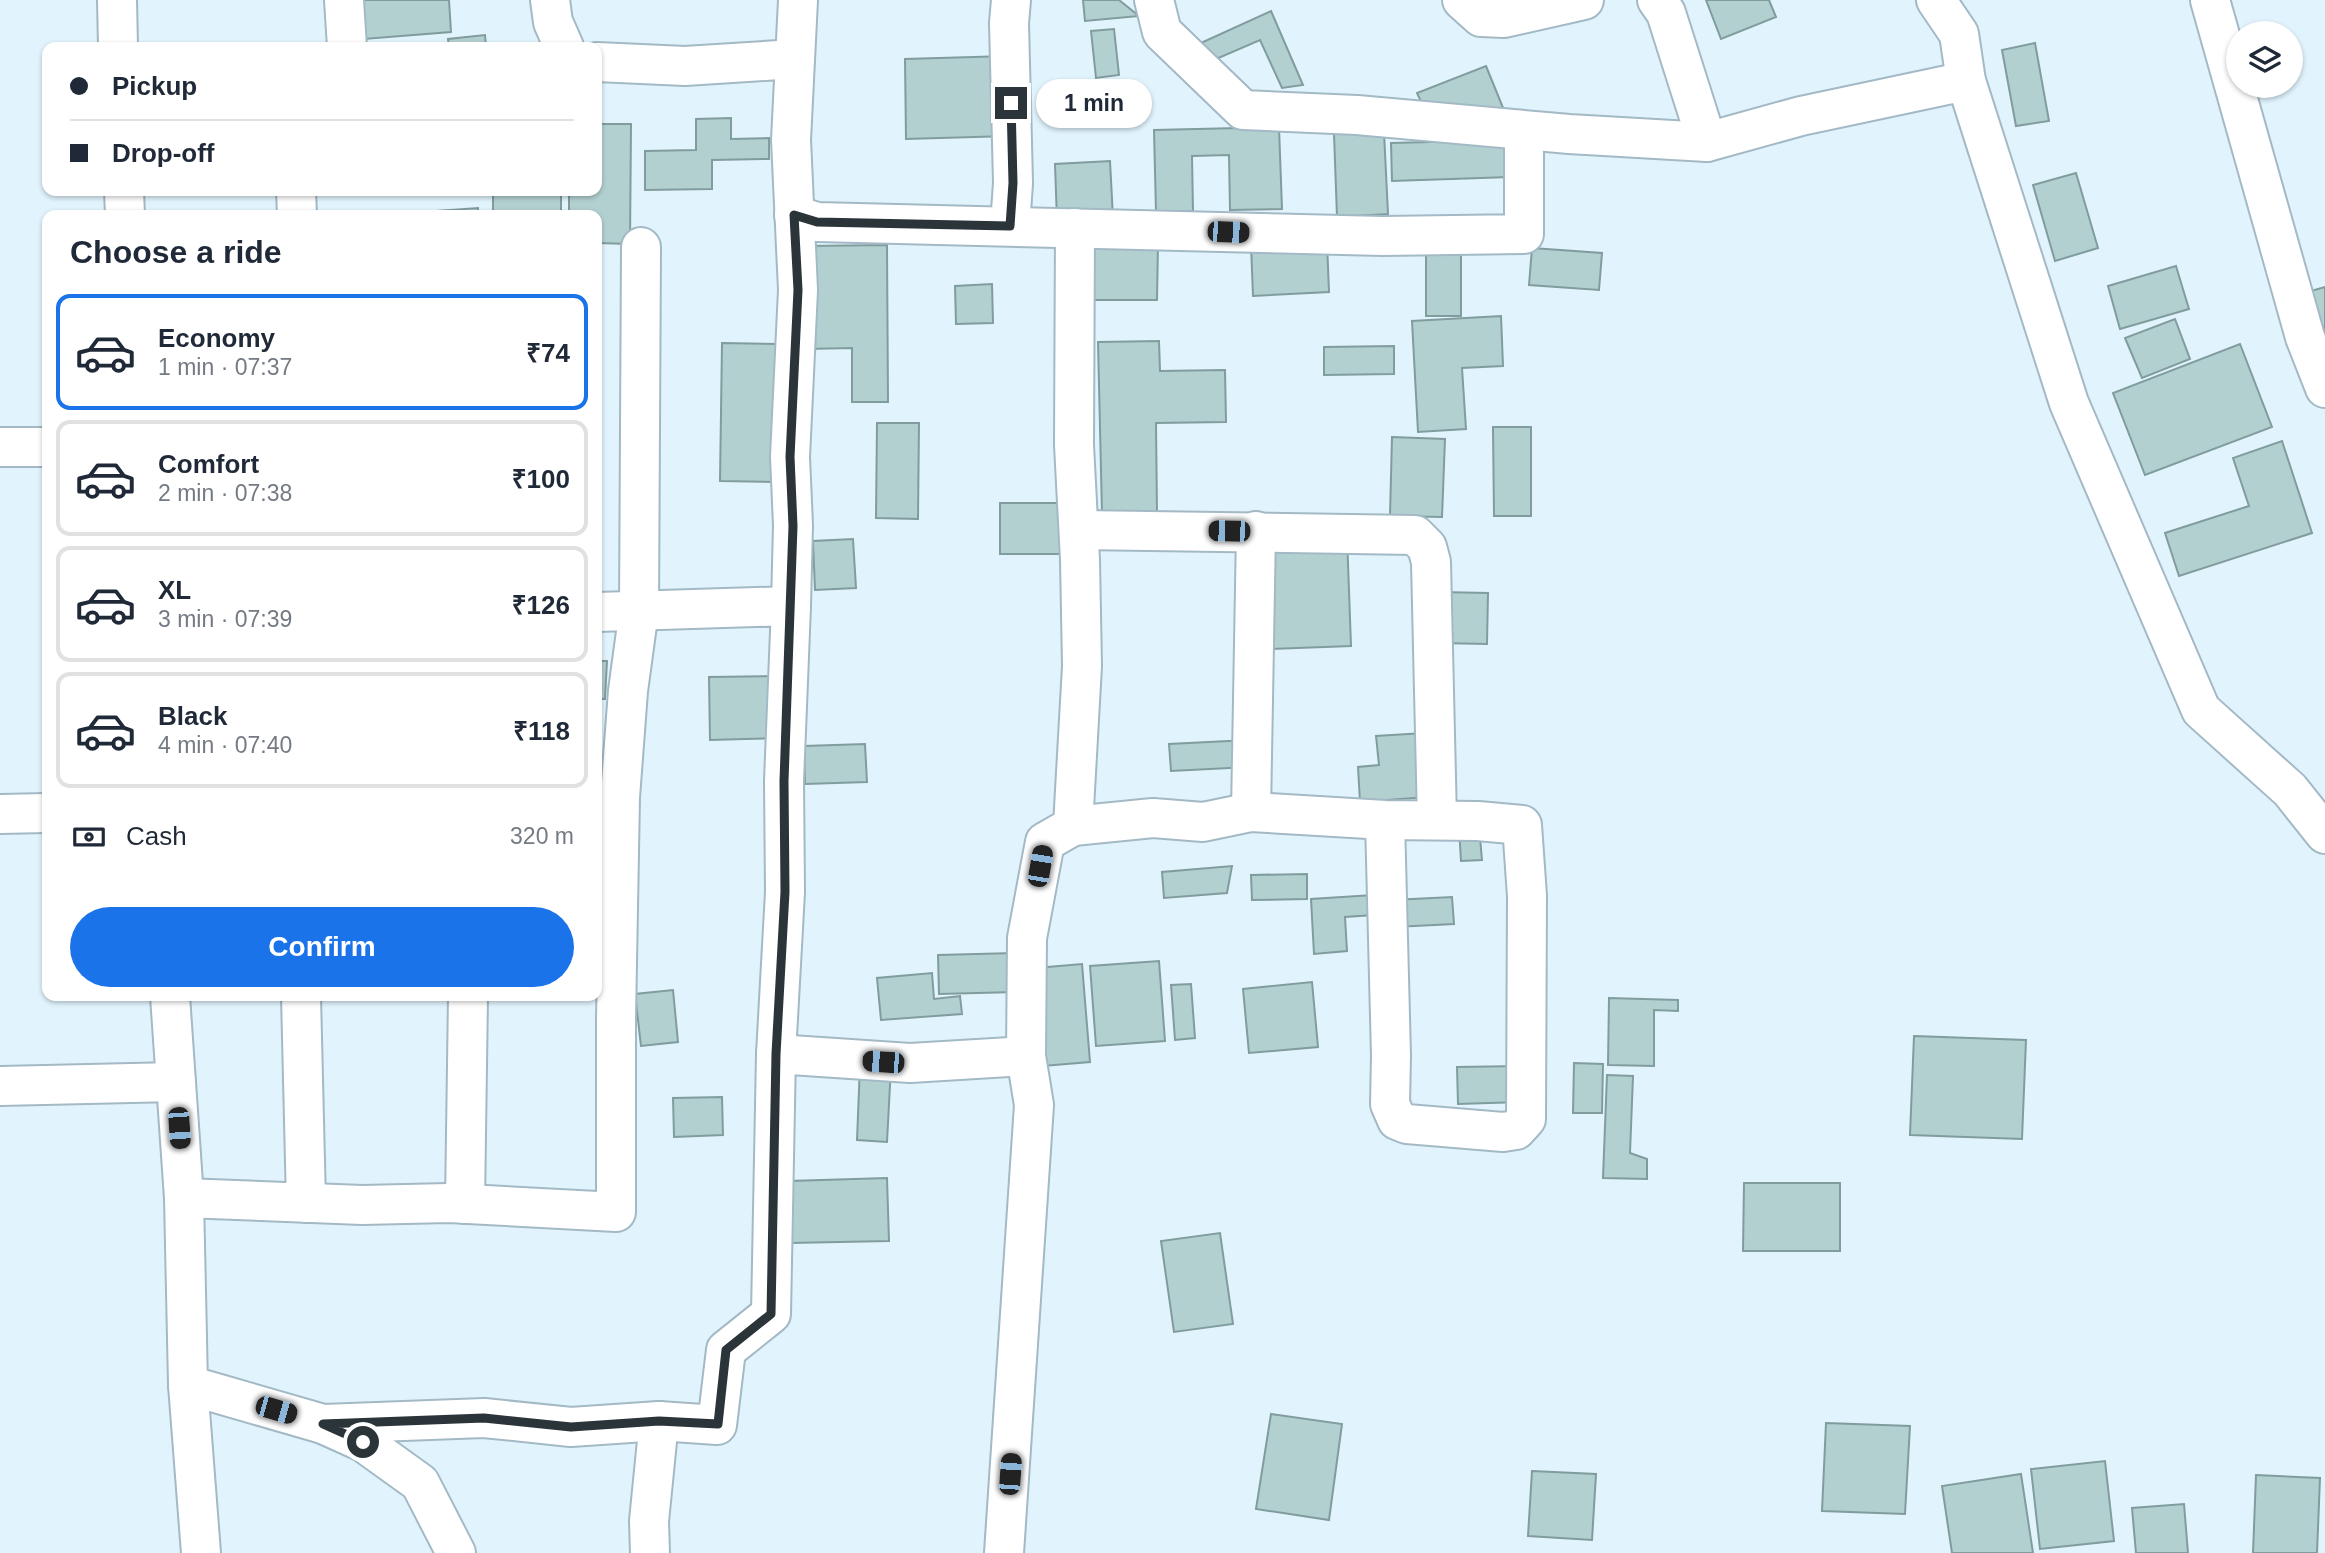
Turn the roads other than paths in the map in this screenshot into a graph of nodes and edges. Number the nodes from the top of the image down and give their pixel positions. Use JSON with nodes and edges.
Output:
{"nodes":[{"id":1,"x":117,"y":0,"type":"edge"},
{"id":2,"x":344,"y":0,"type":"edge"},
{"id":3,"x":550,"y":0,"type":"edge"},
{"id":4,"x":798,"y":0,"type":"edge"},
{"id":5,"x":1010,"y":0,"type":"edge"},
{"id":6,"x":1154,"y":0,"type":"edge"},
{"id":7,"x":1462,"y":0,"type":"edge"},
{"id":8,"x":1584,"y":0,"type":"edge"},
{"id":9,"x":1657,"y":0,"type":"edge"},
{"id":10,"x":1936,"y":0,"type":"edge"},
{"id":11,"x":2210,"y":0,"type":"edge"},
{"id":12,"x":118,"y":42,"type":"edge"},
{"id":13,"x":348,"y":42,"type":"edge"},
{"id":14,"x":562,"y":42,"type":"edge"},
{"id":15,"x":795,"y":59,"type":"junction"},
{"id":16,"x":602,"y":62,"type":"edge"},
{"id":17,"x":1966,"y":81,"type":"junction"},
{"id":18,"x":1524,"y":131,"type":"junction"},
{"id":19,"x":1707,"y":142,"type":"junction"},
{"id":20,"x":794,"y":215,"type":"junction"},
{"id":21,"x":1010,"y":226,"type":"junction"},
{"id":22,"x":1075,"y":228,"type":"junction"},
{"id":23,"x":641,"y":247,"type":"dead end"},
{"id":24,"x":2325,"y":388,"type":"edge"},
{"id":25,"x":0,"y":447,"type":"edge"},
{"id":26,"x":42,"y":447,"type":"edge"},
{"id":27,"x":1079,"y":530,"type":"junction"},
{"id":28,"x":1256,"y":531,"type":"junction"},
{"id":29,"x":791,"y":606,"type":"junction"},
{"id":30,"x":639,"y":610,"type":"junction"},
{"id":31,"x":602,"y":612,"type":"edge"},
{"id":32,"x":611,"y":732,"type":"edge"},
{"id":33,"x":1251,"y":812,"type":"junction"},
{"id":34,"x":42,"y":813,"type":"edge"},
{"id":35,"x":0,"y":814,"type":"edge"},
{"id":36,"x":1385,"y":820,"type":"junction"},
{"id":37,"x":1437,"y":820,"type":"junction"},
{"id":38,"x":1073,"y":826,"type":"junction"},
{"id":39,"x":2325,"y":834,"type":"edge"},
{"id":40,"x":170,"y":1001,"type":"edge"},
{"id":41,"x":300,"y":1001,"type":"edge"},
{"id":42,"x":468,"y":1001,"type":"edge"},
{"id":43,"x":776,"y":1054,"type":"junction"},
{"id":44,"x":1026,"y":1056,"type":"junction"},
{"id":45,"x":176,"y":1082,"type":"junction"},
{"id":46,"x":0,"y":1086,"type":"edge"},
{"id":47,"x":184,"y":1198,"type":"junction"},
{"id":48,"x":306,"y":1203,"type":"junction"},
{"id":49,"x":465,"y":1204,"type":"junction"},
{"id":50,"x":188,"y":1385,"type":"junction"},
{"id":51,"x":659,"y":1421,"type":"junction"},
{"id":52,"x":323,"y":1424,"type":"junction"},
{"id":53,"x":201,"y":1553,"type":"edge"},
{"id":54,"x":456,"y":1553,"type":"edge"},
{"id":55,"x":650,"y":1553,"type":"edge"},
{"id":56,"x":1004,"y":1553,"type":"edge"}],
"edges":[{"from":1,"to":12,"type":"street"},
{"from":2,"to":13,"type":"street"},
{"from":3,"to":14,"type":"street"},
{"from":4,"to":15,"type":"street"},
{"from":5,"to":21,"type":"street"},
{"from":6,"to":18,"type":"street"},
{"from":7,"to":8,"type":"street"},
{"from":9,"to":19,"type":"street"},
{"from":10,"to":17,"type":"street"},
{"from":11,"to":24,"type":"street"},
{"from":15,"to":16,"type":"street"},
{"from":15,"to":20,"type":"street"},
{"from":17,"to":19,"type":"street"},
{"from":17,"to":39,"type":"street"},
{"from":18,"to":19,"type":"street"},
{"from":18,"to":22,"type":"street"},
{"from":20,"to":21,"type":"street"},
{"from":20,"to":29,"type":"street"},
{"from":21,"to":22,"type":"street"},
{"from":22,"to":27,"type":"street"},
{"from":23,"to":30,"type":"street"},
{"from":25,"to":26,"type":"street"},
{"from":27,"to":28,"type":"street"},
{"from":27,"to":38,"type":"street"},
{"from":28,"to":33,"type":"street"},
{"from":28,"to":37,"type":"street"},
{"from":29,"to":30,"type":"street"},
{"from":29,"to":43,"type":"street"},
{"from":30,"to":31,"type":"street"},
{"from":30,"to":32,"type":"street"},
{"from":32,"to":49,"type":"street"},
{"from":33,"to":36,"type":"street"},
{"from":33,"to":38,"type":"street"},
{"from":34,"to":35,"type":"street"},
{"from":36,"to":37,"type":"street"},
{"from":36,"to":37,"type":"street"},
{"from":38,"to":44,"type":"street"},
{"from":40,"to":45,"type":"street"},
{"from":41,"to":48,"type":"street"},
{"from":42,"to":49,"type":"street"},
{"from":43,"to":44,"type":"street"},
{"from":43,"to":51,"type":"street"},
{"from":44,"to":56,"type":"street"},
{"from":45,"to":46,"type":"street"},
{"from":45,"to":47,"type":"street"},
{"from":47,"to":48,"type":"street"},
{"from":47,"to":50,"type":"street"},
{"from":48,"to":49,"type":"street"},
{"from":50,"to":52,"type":"street"},
{"from":50,"to":53,"type":"street"},
{"from":51,"to":52,"type":"street"},
{"from":51,"to":55,"type":"street"},
{"from":52,"to":54,"type":"street"}]}
